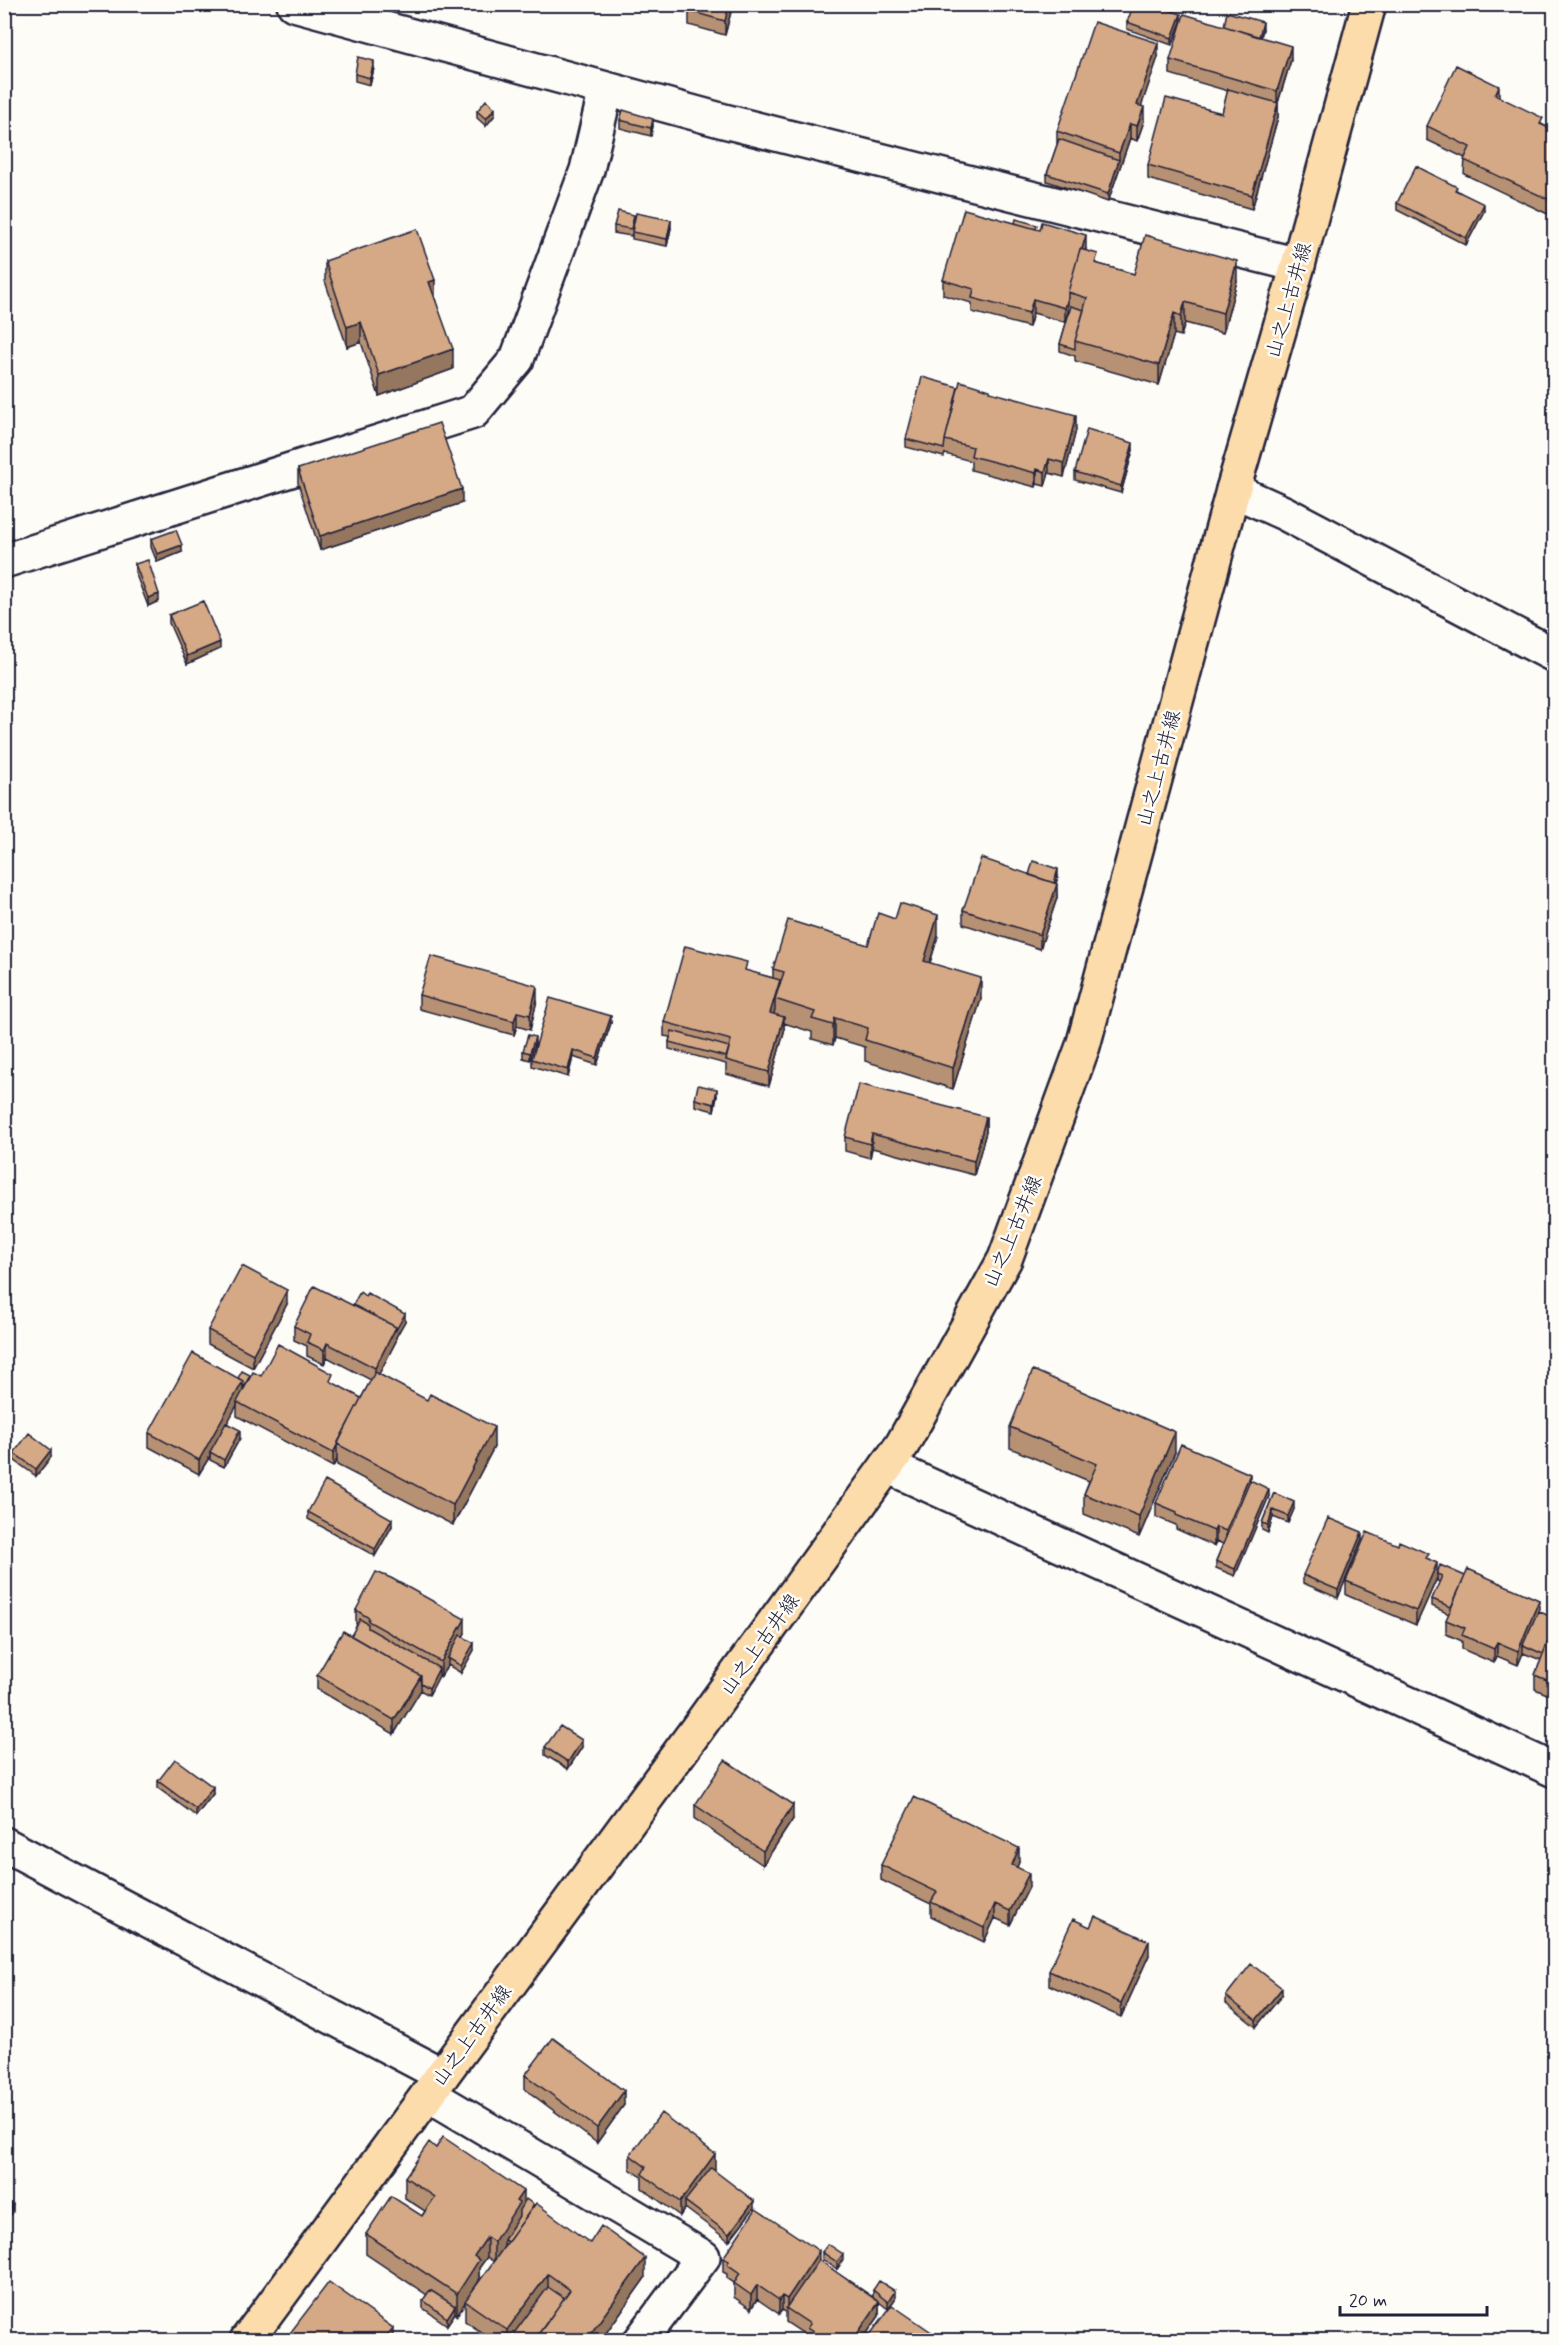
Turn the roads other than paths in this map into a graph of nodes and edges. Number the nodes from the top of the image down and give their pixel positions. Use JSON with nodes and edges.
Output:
{"nodes":[{"id":1,"x":294,"y":4,"type":"edge"},
{"id":2,"x":1369,"y":4,"type":"edge"},
{"id":3,"x":606,"y":89,"type":"junction"},
{"id":4,"x":1298,"y":265,"type":"junction"},
{"id":5,"x":1233,"y":490,"type":"junction"},
{"id":6,"x":4,"y":561,"type":"edge"},
{"id":7,"x":1554,"y":655,"type":"edge"},
{"id":8,"x":887,"y":1466,"type":"junction"},
{"id":9,"x":1554,"y":1770,"type":"edge"},
{"id":10,"x":4,"y":1844,"type":"edge"},
{"id":11,"x":435,"y":2084,"type":"junction"},
{"id":12,"x":247,"y":2340,"type":"edge"},
{"id":13,"x":641,"y":2340,"type":"edge"}],
"edges":[{"from":1,"to":3,"type":"street"},
{"from":2,"to":4,"type":"main road","name":"山之上古井線"},
{"from":3,"to":4,"type":"street"},
{"from":3,"to":6,"type":"street"},
{"from":4,"to":5,"type":"main road","name":"山之上古井線"},
{"from":5,"to":7,"type":"street"},
{"from":5,"to":8,"type":"main road","name":"山之上古井線"},
{"from":8,"to":9,"type":"street"},
{"from":8,"to":11,"type":"main road","name":"山之上古井線"},
{"from":10,"to":11,"type":"street"},
{"from":11,"to":12,"type":"main road","name":"山之上古井線"},
{"from":11,"to":13,"type":"street"}]}
